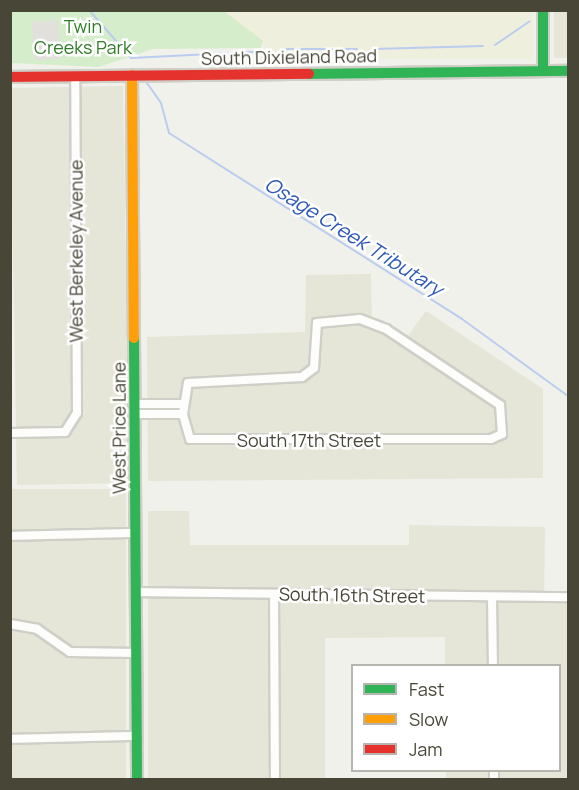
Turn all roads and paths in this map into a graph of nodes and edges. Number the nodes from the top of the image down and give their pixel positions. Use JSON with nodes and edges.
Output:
{"nodes":[{"id":1,"x":543,"y":10,"type":"edge"},
{"id":2,"x":543,"y":71,"type":"junction"},
{"id":3,"x":568,"y":71,"type":"edge"},
{"id":4,"x":132,"y":75,"type":"junction"},
{"id":5,"x":75,"y":76,"type":"junction"},
{"id":6,"x":10,"y":77,"type":"edge"},
{"id":7,"x":183,"y":404,"type":"junction"},
{"id":8,"x":135,"y":409,"type":"junction"},
{"id":9,"x":183,"y":414,"type":"junction"},
{"id":10,"x":10,"y":433,"type":"edge"},
{"id":11,"x":136,"y":533,"type":"junction"},
{"id":12,"x":10,"y":536,"type":"edge"},
{"id":13,"x":136,"y":592,"type":"junction"},
{"id":14,"x":274,"y":594,"type":"junction"},
{"id":15,"x":492,"y":597,"type":"junction"},
{"id":16,"x":568,"y":597,"type":"edge"},
{"id":17,"x":10,"y":624,"type":"edge"},
{"id":18,"x":137,"y":653,"type":"junction"},
{"id":19,"x":493,"y":664,"type":"edge"},
{"id":20,"x":137,"y":736,"type":"junction"},
{"id":21,"x":10,"y":739,"type":"edge"},
{"id":22,"x":137,"y":780,"type":"edge"},
{"id":23,"x":275,"y":780,"type":"edge"}],
"edges":[{"from":1,"to":2,"type":"street"},
{"from":2,"to":3,"type":"street","name":"South Dixieland Road"},
{"from":2,"to":4,"type":"street","name":"South Dixieland Road"},
{"from":4,"to":5,"type":"street","name":"South Dixieland Road"},
{"from":4,"to":8,"type":"street","name":"West Price Lane"},
{"from":5,"to":6,"type":"street","name":"South Dixieland Road"},
{"from":5,"to":10,"type":"street","name":"West Berkeley Avenue"},
{"from":7,"to":8,"type":"street"},
{"from":7,"to":9,"type":"street"},
{"from":7,"to":9,"type":"street","name":"South 17th Street"},
{"from":8,"to":9,"type":"street"},
{"from":8,"to":11,"type":"street","name":"West Price Lane"},
{"from":11,"to":12,"type":"street"},
{"from":11,"to":13,"type":"street","name":"West Price Lane"},
{"from":13,"to":14,"type":"street","name":"South 16th Street"},
{"from":13,"to":18,"type":"street","name":"West Price Lane"},
{"from":14,"to":15,"type":"street","name":"South 16th Street"},
{"from":14,"to":23,"type":"street"},
{"from":15,"to":16,"type":"street","name":"South 16th Street"},
{"from":15,"to":19,"type":"street"},
{"from":17,"to":18,"type":"street"},
{"from":18,"to":20,"type":"street","name":"West Price Lane"},
{"from":20,"to":21,"type":"street"},
{"from":20,"to":22,"type":"street","name":"West Price Lane"}]}
